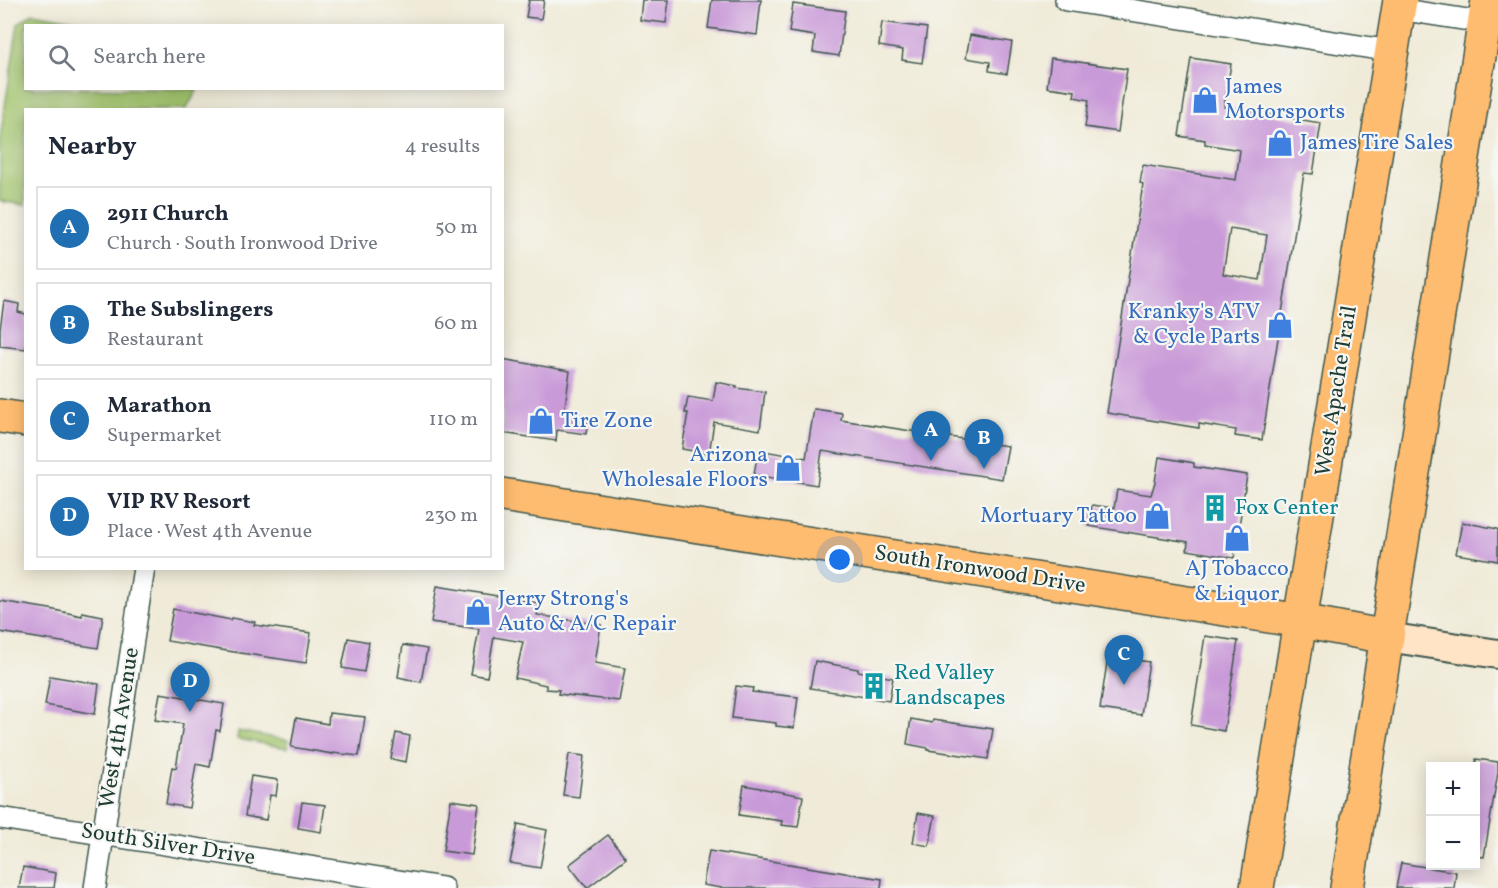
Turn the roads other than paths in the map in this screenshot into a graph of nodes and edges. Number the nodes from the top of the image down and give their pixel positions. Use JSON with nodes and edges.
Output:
{"nodes":[{"id":1,"x":1066,"y":0,"type":"edge"},
{"id":2,"x":1399,"y":4,"type":"edge"},
{"id":3,"x":1490,"y":16,"type":"edge"},
{"id":4,"x":1391,"y":51,"type":"junction"},
{"id":5,"x":0,"y":416,"type":"edge"},
{"id":6,"x":24,"y":420,"type":"edge"},
{"id":7,"x":504,"y":495,"type":"edge"},
{"id":8,"x":144,"y":570,"type":"edge"},
{"id":9,"x":1301,"y":621,"type":"junction"},
{"id":10,"x":1387,"y":637,"type":"junction"},
{"id":11,"x":1498,"y":654,"type":"edge"},
{"id":12,"x":0,"y":818,"type":"edge"},
{"id":13,"x":103,"y":834,"type":"junction"},
{"id":14,"x":95,"y":888,"type":"edge"},
{"id":15,"x":443,"y":888,"type":"edge"},
{"id":16,"x":1257,"y":888,"type":"edge"},
{"id":17,"x":1347,"y":888,"type":"edge"}],
"edges":[{"from":1,"to":4,"type":"street"},
{"from":2,"to":3,"type":"street"},
{"from":2,"to":4,"type":"main road","name":"West Apache Trail"},
{"from":3,"to":10,"type":"main road"},
{"from":4,"to":9,"type":"main road","name":"West Apache Trail"},
{"from":5,"to":6,"type":"main road"},
{"from":7,"to":9,"type":"main road","name":"South Ironwood Drive"},
{"from":8,"to":13,"type":"street","name":"West 4th Avenue"},
{"from":9,"to":10,"type":"main road","name":"South Ironwood Drive"},
{"from":9,"to":16,"type":"main road","name":"West Apache Trail"},
{"from":10,"to":11,"type":"main road"},
{"from":10,"to":17,"type":"main road"},
{"from":12,"to":13,"type":"street","name":"South Silver Drive"},
{"from":13,"to":14,"type":"street","name":"West 4th Avenue"},
{"from":13,"to":15,"type":"street","name":"South Silver Drive"}]}
